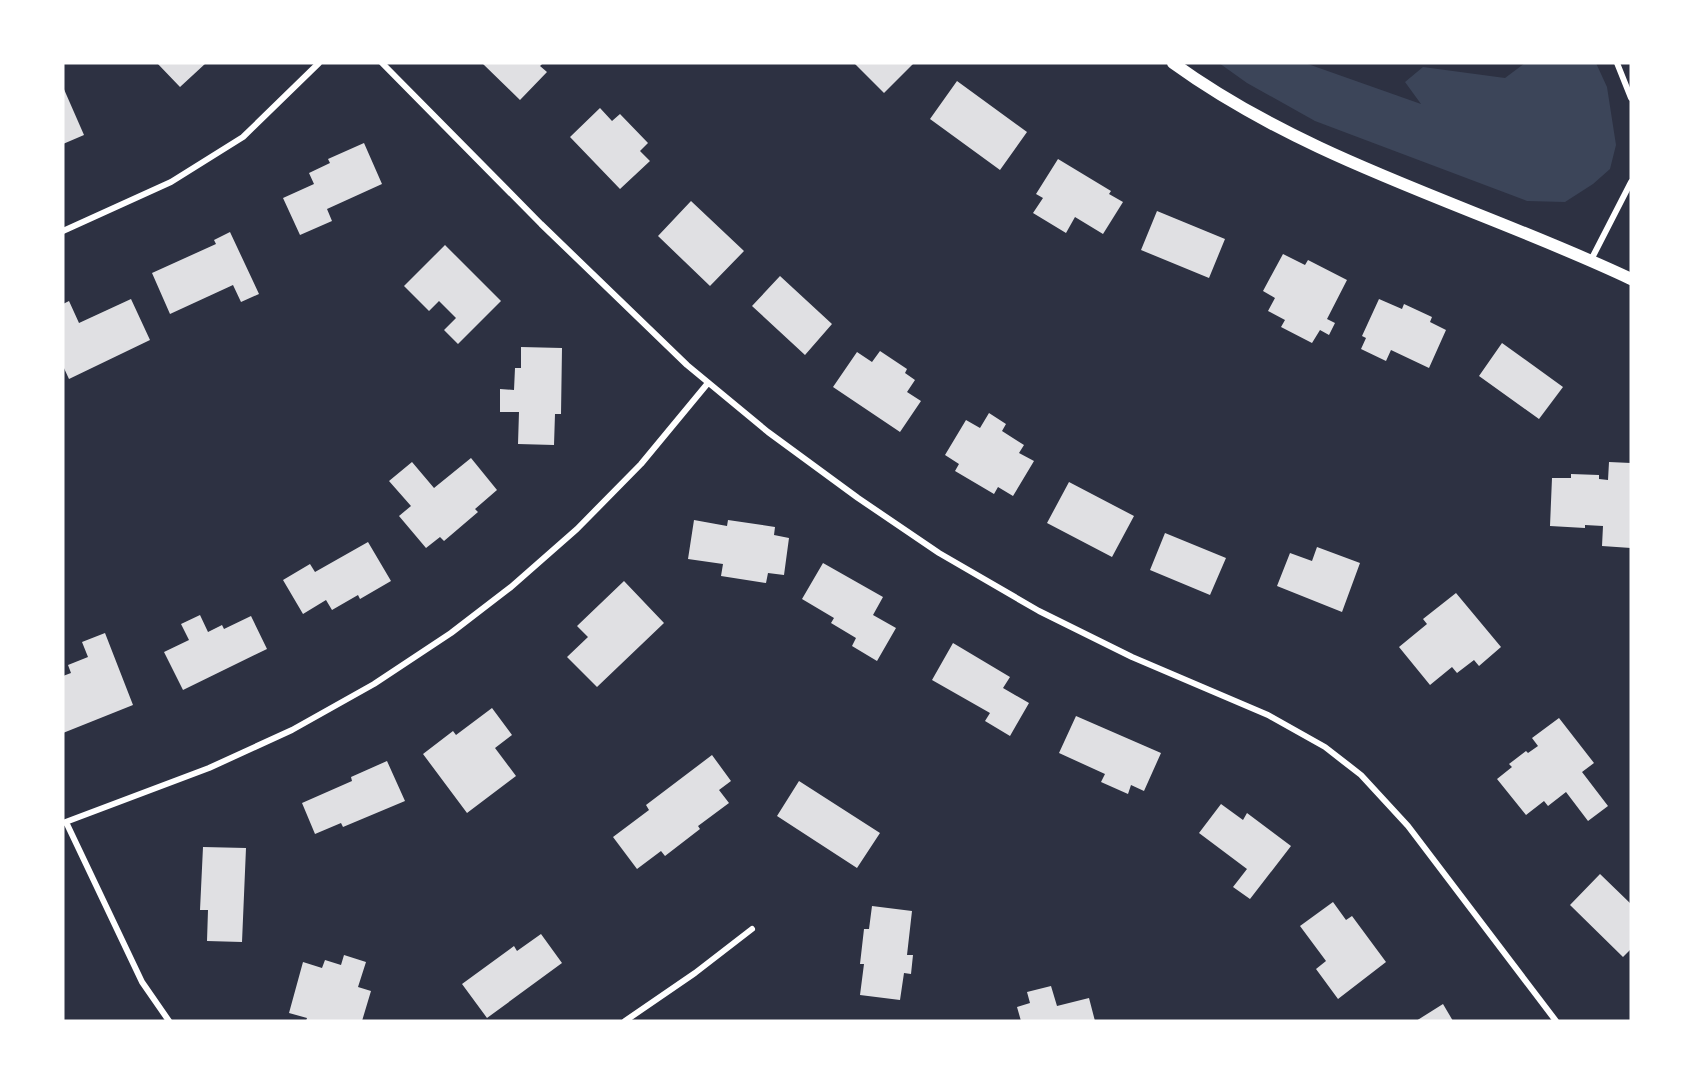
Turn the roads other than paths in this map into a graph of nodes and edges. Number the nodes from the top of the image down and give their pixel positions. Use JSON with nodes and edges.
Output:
{"nodes":[{"id":1,"x":319,"y":63,"type":"edge"},
{"id":2,"x":382,"y":63,"type":"edge"},
{"id":3,"x":1173,"y":63,"type":"edge"},
{"id":4,"x":1617,"y":63,"type":"edge"},
{"id":5,"x":1631,"y":98,"type":"edge"},
{"id":6,"x":1631,"y":182,"type":"edge"},
{"id":7,"x":63,"y":231,"type":"edge"},
{"id":8,"x":1591,"y":260,"type":"junction"},
{"id":9,"x":1631,"y":279,"type":"edge"},
{"id":10,"x":708,"y":384,"type":"junction"},
{"id":11,"x":64,"y":823,"type":"edge"},
{"id":12,"x":752,"y":928,"type":"dead end"},
{"id":13,"x":169,"y":1021,"type":"edge"},
{"id":14,"x":625,"y":1021,"type":"edge"},
{"id":15,"x":1556,"y":1021,"type":"edge"}],
"edges":[{"from":1,"to":7,"type":"street"},
{"from":2,"to":10,"type":"street"},
{"from":3,"to":8,"type":"main road"},
{"from":4,"to":5,"type":"street"},
{"from":6,"to":8,"type":"street"},
{"from":8,"to":9,"type":"main road"},
{"from":10,"to":11,"type":"street"},
{"from":10,"to":15,"type":"street"},
{"from":11,"to":13,"type":"street"},
{"from":12,"to":14,"type":"street"}]}
